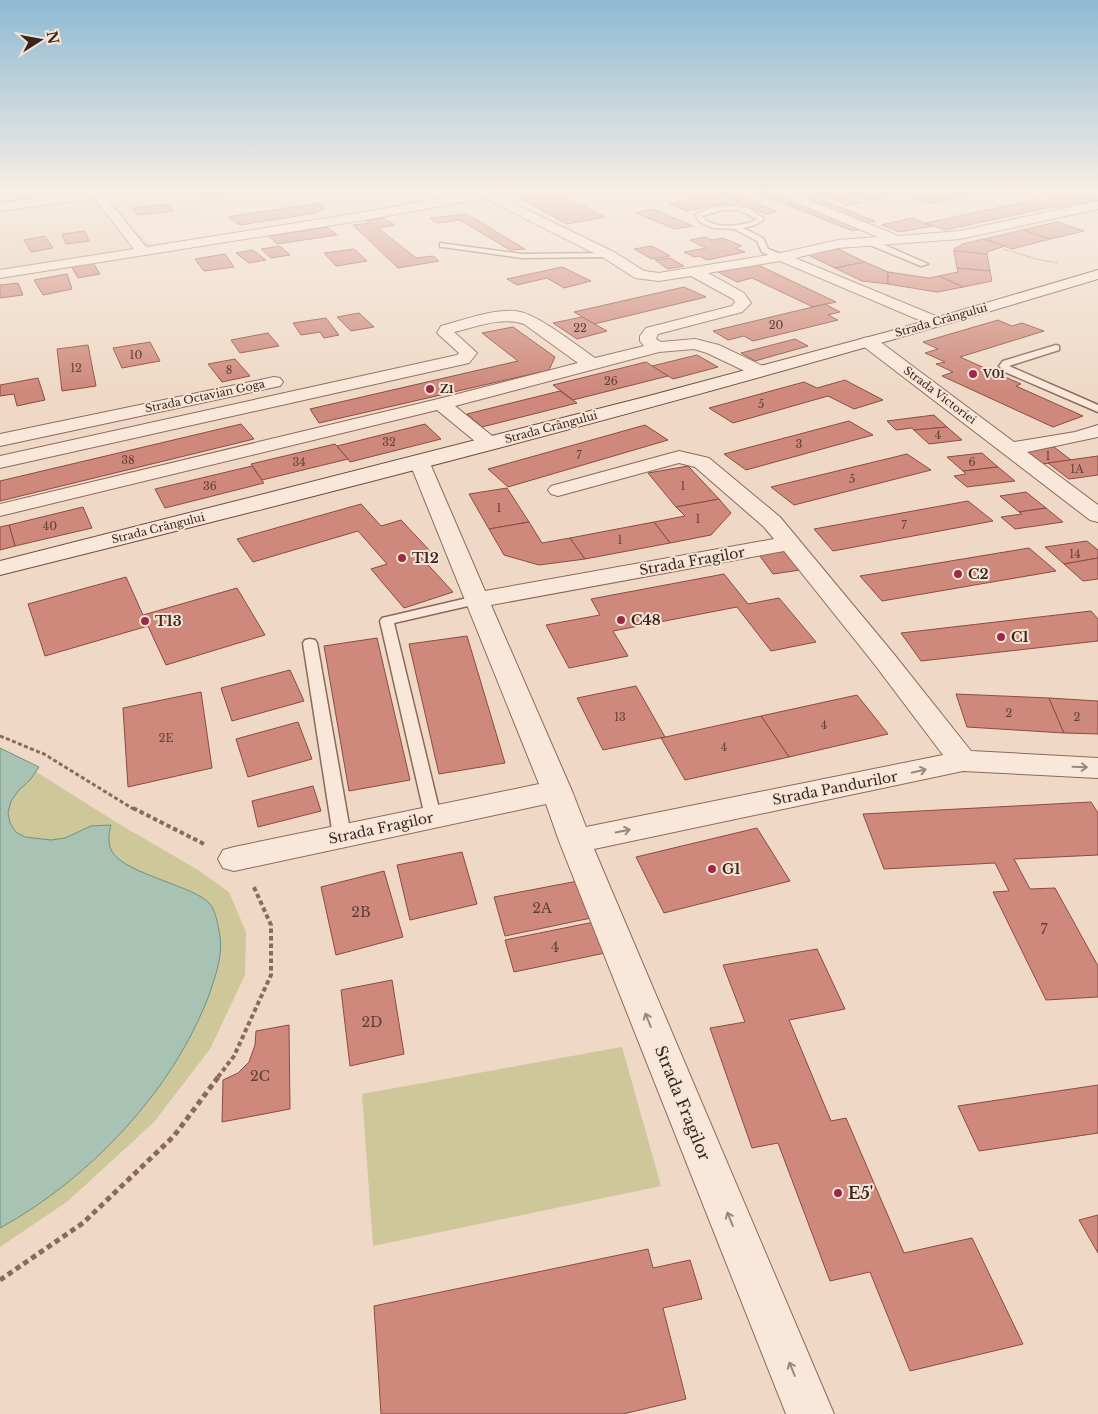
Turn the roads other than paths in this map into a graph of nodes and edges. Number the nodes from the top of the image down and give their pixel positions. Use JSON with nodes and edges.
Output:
{"nodes":[{"id":1,"x":95,"y":258,"type":"edge"},
{"id":2,"x":614,"y":258,"type":"edge"},
{"id":3,"x":775,"y":258,"type":"edge"},
{"id":4,"x":783,"y":258,"type":"edge"},
{"id":5,"x":909,"y":258,"type":"edge"},
{"id":6,"x":924,"y":264,"type":"dead end"},
{"id":7,"x":692,"y":271,"type":"junction"},
{"id":8,"x":0,"y":274,"type":"edge"},
{"id":9,"x":1098,"y":274,"type":"edge"},
{"id":10,"x":937,"y":322,"type":"junction"},
{"id":11,"x":870,"y":342,"type":"junction"},
{"id":12,"x":658,"y":347,"type":"junction"},
{"id":13,"x":1056,"y":348,"type":"dead end"},
{"id":14,"x":590,"y":363,"type":"junction"},
{"id":15,"x":759,"y":371,"type":"junction"},
{"id":16,"x":292,"y":378,"type":"dead end"},
{"id":17,"x":441,"y":404,"type":"junction"},
{"id":18,"x":1098,"y":409,"type":"edge"},
{"id":19,"x":1098,"y":431,"type":"edge"},
{"id":20,"x":0,"y":440,"type":"edge"},
{"id":21,"x":489,"y":443,"type":"junction"},
{"id":22,"x":1011,"y":449,"type":"junction"},
{"id":23,"x":419,"y":461,"type":"junction"},
{"id":24,"x":0,"y":462,"type":"edge"},
{"id":25,"x":558,"y":490,"type":"dead end"},
{"id":26,"x":0,"y":510,"type":"edge"},
{"id":27,"x":1098,"y":515,"type":"edge"},
{"id":28,"x":791,"y":543,"type":"junction"},
{"id":29,"x":0,"y":568,"type":"edge"},
{"id":30,"x":476,"y":600,"type":"junction"},
{"id":31,"x":310,"y":643,"type":"dead end"},
{"id":32,"x":963,"y":761,"type":"junction"},
{"id":33,"x":1098,"y":768,"type":"edge"},
{"id":34,"x":557,"y":791,"type":"junction"},
{"id":35,"x":433,"y":817,"type":"junction"},
{"id":36,"x":342,"y":836,"type":"junction"},
{"id":37,"x":575,"y":841,"type":"junction"},
{"id":38,"x":234,"y":859,"type":"road end"},
{"id":39,"x":810,"y":1414,"type":"edge"}],
"edges":[{"from":1,"to":8,"type":"street"},
{"from":2,"to":7,"type":"street"},
{"from":3,"to":7,"type":"street"},
{"from":4,"to":10,"type":"street"},
{"from":5,"to":6,"type":"lane"},
{"from":7,"to":12,"type":"street"},
{"from":9,"to":10,"type":"street","name":"Strada Crângului"},
{"from":10,"to":11,"type":"street","name":"Strada Crângului"},
{"from":11,"to":15,"type":"street","name":"Strada Crângului"},
{"from":11,"to":22,"type":"street","name":"Strada Victoriei"},
{"from":12,"to":14,"type":"street"},
{"from":12,"to":15,"type":"street"},
{"from":13,"to":18,"type":"lane"},
{"from":14,"to":17,"type":"street"},
{"from":14,"to":24,"type":"street"},
{"from":15,"to":21,"type":"street","name":"Strada Crângului"},
{"from":16,"to":20,"type":"street","name":"Strada Octavian Goga"},
{"from":17,"to":21,"type":"street"},
{"from":17,"to":26,"type":"street"},
{"from":19,"to":22,"type":"street"},
{"from":21,"to":23,"type":"street","name":"Strada Crângului"},
{"from":22,"to":27,"type":"street","name":"Strada Victoriei"},
{"from":23,"to":29,"type":"street","name":"Strada Crângului"},
{"from":23,"to":30,"type":"street","name":"Strada Fragilor"},
{"from":25,"to":28,"type":"street"},
{"from":28,"to":30,"type":"street","name":"Strada Fragilor"},
{"from":28,"to":32,"type":"street"},
{"from":30,"to":34,"type":"street","name":"Strada Fragilor"},
{"from":30,"to":35,"type":"lane"},
{"from":31,"to":36,"type":"lane"},
{"from":32,"to":33,"type":"street","name":"Strada Pandurilor","one_way":true},
{"from":37,"to":32,"type":"street","name":"Strada Pandurilor","one_way":true},
{"from":34,"to":35,"type":"street","name":"Strada Fragilor"},
{"from":34,"to":37,"type":"street","name":"Strada Fragilor"},
{"from":35,"to":36,"type":"street","name":"Strada Fragilor"},
{"from":36,"to":38,"type":"street","name":"Strada Fragilor"},
{"from":39,"to":37,"type":"street","name":"Strada Fragilor","one_way":true}]}
